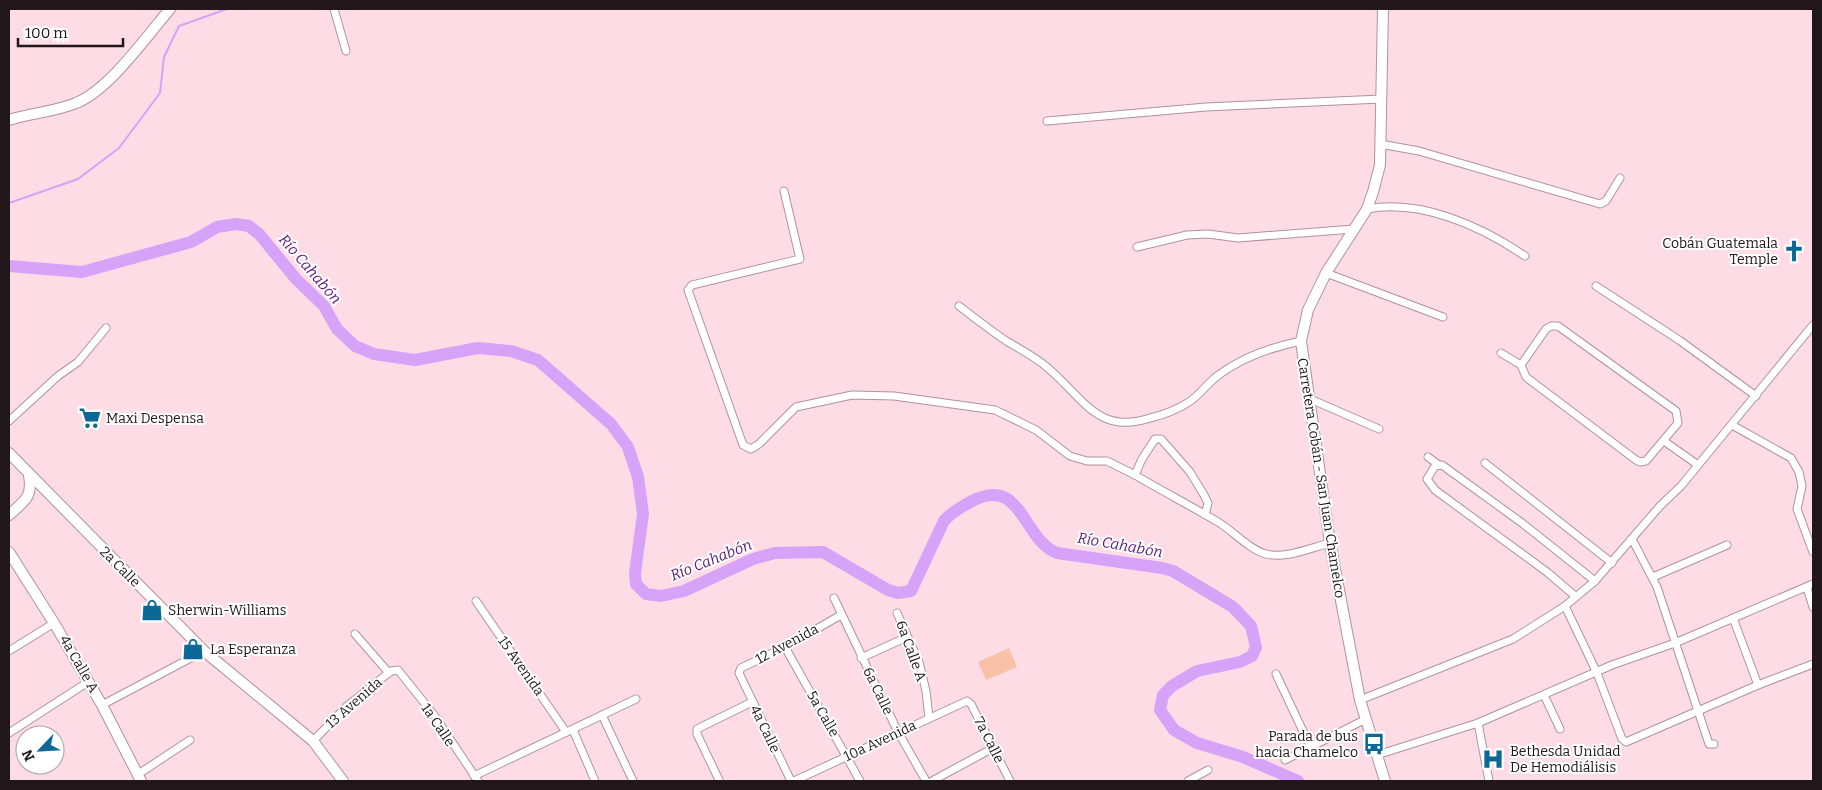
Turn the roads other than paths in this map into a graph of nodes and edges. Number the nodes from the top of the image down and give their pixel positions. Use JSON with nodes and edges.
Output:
{"nodes":[{"id":1,"x":170,"y":9,"type":"edge"},
{"id":2,"x":334,"y":9,"type":"edge"},
{"id":3,"x":1383,"y":9,"type":"edge"},
{"id":4,"x":346,"y":52,"type":"dead end"},
{"id":5,"x":1381,"y":99,"type":"junction"},
{"id":6,"x":9,"y":120,"type":"edge"},
{"id":7,"x":1047,"y":121,"type":"dead end"},
{"id":8,"x":1380,"y":144,"type":"junction"},
{"id":9,"x":1620,"y":178,"type":"dead end"},
{"id":10,"x":784,"y":192,"type":"dead end"},
{"id":11,"x":1367,"y":209,"type":"junction"},
{"id":12,"x":1354,"y":229,"type":"junction"},
{"id":13,"x":1137,"y":247,"type":"dead end"},
{"id":14,"x":1525,"y":256,"type":"dead end"},
{"id":15,"x":1326,"y":272,"type":"junction"},
{"id":16,"x":1596,"y":286,"type":"dead end"},
{"id":17,"x":959,"y":306,"type":"dead end"},
{"id":18,"x":1443,"y":317,"type":"dead end"},
{"id":19,"x":1813,"y":326,"type":"edge"},
{"id":20,"x":106,"y":328,"type":"dead end"},
{"id":21,"x":1300,"y":341,"type":"junction"},
{"id":22,"x":1501,"y":353,"type":"dead end"},
{"id":23,"x":1521,"y":365,"type":"junction"},
{"id":24,"x":1756,"y":396,"type":"junction"},
{"id":25,"x":1308,"y":398,"type":"junction"},
{"id":26,"x":9,"y":421,"type":"edge"},
{"id":27,"x":1732,"y":425,"type":"junction"},
{"id":28,"x":1379,"y":429,"type":"dead end"},
{"id":29,"x":1664,"y":441,"type":"junction"},
{"id":30,"x":9,"y":453,"type":"edge"},
{"id":31,"x":1428,"y":457,"type":"dead end"},
{"id":32,"x":1486,"y":462,"type":"dead end"},
{"id":33,"x":1439,"y":465,"type":"junction"},
{"id":34,"x":1698,"y":466,"type":"junction"},
{"id":35,"x":29,"y":475,"type":"junction"},
{"id":36,"x":1135,"y":475,"type":"junction"},
{"id":37,"x":9,"y":515,"type":"edge"},
{"id":38,"x":1205,"y":515,"type":"junction"},
{"id":39,"x":1632,"y":539,"type":"junction"},
{"id":40,"x":1330,"y":543,"type":"junction"},
{"id":41,"x":1727,"y":545,"type":"dead end"},
{"id":42,"x":9,"y":552,"type":"edge"},
{"id":43,"x":1813,"y":552,"type":"edge"},
{"id":44,"x":1612,"y":563,"type":"junction"},
{"id":45,"x":1653,"y":577,"type":"junction"},
{"id":46,"x":1595,"y":581,"type":"junction"},
{"id":47,"x":1810,"y":586,"type":"edge"},
{"id":48,"x":1576,"y":596,"type":"junction"},
{"id":49,"x":834,"y":598,"type":"dead end"},
{"id":50,"x":476,"y":601,"type":"dead end"},
{"id":51,"x":1565,"y":606,"type":"junction"},
{"id":52,"x":1813,"y":607,"type":"edge"},
{"id":53,"x":898,"y":613,"type":"dead end"},
{"id":54,"x":841,"y":615,"type":"junction"},
{"id":55,"x":1733,"y":618,"type":"junction"},
{"id":56,"x":54,"y":623,"type":"junction"},
{"id":57,"x":356,"y":634,"type":"dead end"},
{"id":58,"x":907,"y":636,"type":"junction"},
{"id":59,"x":1675,"y":643,"type":"junction"},
{"id":60,"x":785,"y":647,"type":"junction"},
{"id":61,"x":9,"y":651,"type":"edge"},
{"id":62,"x":204,"y":651,"type":"junction"},
{"id":63,"x":861,"y":658,"type":"junction"},
{"id":64,"x":1813,"y":664,"type":"edge"},
{"id":65,"x":398,"y":670,"type":"joint"},
{"id":66,"x":389,"y":673,"type":"junction"},
{"id":67,"x":1597,"y":673,"type":"junction"},
{"id":68,"x":1276,"y":674,"type":"dead end"},
{"id":69,"x":739,"y":677,"type":"joint"},
{"id":70,"x":88,"y":682,"type":"junction"},
{"id":71,"x":1758,"y":684,"type":"junction"},
{"id":72,"x":1544,"y":695,"type":"junction"},
{"id":73,"x":636,"y":699,"type":"dead end"},
{"id":74,"x":1360,"y":700,"type":"junction"},
{"id":75,"x":967,"y":701,"type":"joint"},
{"id":76,"x":752,"y":702,"type":"junction"},
{"id":77,"x":102,"y":705,"type":"junction"},
{"id":78,"x":1697,"y":710,"type":"junction"},
{"id":79,"x":602,"y":714,"type":"junction"},
{"id":80,"x":929,"y":718,"type":"junction"},
{"id":81,"x":1364,"y":720,"type":"junction"},
{"id":82,"x":1478,"y":723,"type":"junction"},
{"id":83,"x":1560,"y":729,"type":"dead end"},
{"id":84,"x":569,"y":731,"type":"junction"},
{"id":85,"x":898,"y":732,"type":"junction"},
{"id":86,"x":9,"y":733,"type":"edge"},
{"id":87,"x":190,"y":740,"type":"dead end"},
{"id":88,"x":313,"y":741,"type":"junction"},
{"id":89,"x":1714,"y":744,"type":"dead end"},
{"id":90,"x":1310,"y":746,"type":"junction"},
{"id":91,"x":993,"y":748,"type":"junction"},
{"id":92,"x":1377,"y":755,"type":"junction"},
{"id":93,"x":847,"y":756,"type":"junction"},
{"id":94,"x":1285,"y":760,"type":"dead end"},
{"id":95,"x":1208,"y":770,"type":"dead end"},
{"id":96,"x":139,"y":778,"type":"edge"},
{"id":97,"x":476,"y":779,"type":"edge"},
{"id":98,"x":719,"y":780,"type":"dead end"},
{"id":99,"x":343,"y":781,"type":"edge"},
{"id":100,"x":595,"y":781,"type":"edge"},
{"id":101,"x":634,"y":781,"type":"edge"},
{"id":102,"x":792,"y":781,"type":"edge"},
{"id":103,"x":860,"y":781,"type":"edge"},
{"id":104,"x":926,"y":781,"type":"edge"},
{"id":105,"x":932,"y":781,"type":"edge"},
{"id":106,"x":1010,"y":781,"type":"edge"},
{"id":107,"x":1188,"y":781,"type":"edge"},
{"id":108,"x":1385,"y":781,"type":"edge"},
{"id":109,"x":1489,"y":781,"type":"edge"}],
"edges":[{"from":1,"to":6,"type":"main road"},
{"from":2,"to":4,"type":"street"},
{"from":3,"to":5,"type":"main road","name":"Carretera Cobán - San Juan Chamelco"},
{"from":5,"to":7,"type":"street"},
{"from":5,"to":8,"type":"main road","name":"Carretera Cobán - San Juan Chamelco"},
{"from":8,"to":9,"type":"street"},
{"from":8,"to":11,"type":"main road","name":"Carretera Cobán - San Juan Chamelco"},
{"from":10,"to":36,"type":"street"},
{"from":11,"to":12,"type":"main road","name":"Carretera Cobán - San Juan Chamelco"},
{"from":11,"to":14,"type":"street"},
{"from":12,"to":13,"type":"street"},
{"from":12,"to":15,"type":"main road","name":"Carretera Cobán - San Juan Chamelco"},
{"from":15,"to":18,"type":"street"},
{"from":15,"to":21,"type":"main road","name":"Carretera Cobán - San Juan Chamelco"},
{"from":16,"to":24,"type":"street"},
{"from":17,"to":21,"type":"street"},
{"from":19,"to":24,"type":"street"},
{"from":20,"to":26,"type":"street"},
{"from":21,"to":25,"type":"main road","name":"Carretera Cobán - San Juan Chamelco"},
{"from":22,"to":23,"type":"street"},
{"from":23,"to":29,"type":"street"},
{"from":23,"to":29,"type":"street"},
{"from":24,"to":27,"type":"street"},
{"from":25,"to":28,"type":"street"},
{"from":25,"to":40,"type":"main road","name":"Carretera Cobán - San Juan Chamelco"},
{"from":27,"to":34,"type":"street"},
{"from":27,"to":43,"type":"street"},
{"from":29,"to":34,"type":"street"},
{"from":30,"to":35,"type":"main road","name":"2a Calle"},
{"from":31,"to":33,"type":"street"},
{"from":32,"to":44,"type":"street"},
{"from":33,"to":46,"type":"street"},
{"from":33,"to":48,"type":"street"},
{"from":34,"to":39,"type":"street"},
{"from":35,"to":37,"type":"main road"},
{"from":35,"to":62,"type":"main road","name":"2a Calle"},
{"from":36,"to":38,"type":"street"},
{"from":36,"to":38,"type":"street"},
{"from":38,"to":40,"type":"street"},
{"from":39,"to":44,"type":"street"},
{"from":39,"to":45,"type":"street"},
{"from":40,"to":74,"type":"main road","name":"Carretera Cobán - San Juan Chamelco"},
{"from":41,"to":45,"type":"street"},
{"from":42,"to":56,"type":"main road","name":"4a Calle A"},
{"from":44,"to":46,"type":"street"},
{"from":45,"to":59,"type":"street"},
{"from":46,"to":48,"type":"street"},
{"from":47,"to":52,"type":"street"},
{"from":47,"to":55,"type":"street"},
{"from":48,"to":51,"type":"street"},
{"from":49,"to":54,"type":"street","name":"6a Calle"},
{"from":50,"to":84,"type":"street","name":"15 Avenida"},
{"from":51,"to":67,"type":"street"},
{"from":51,"to":74,"type":"street"},
{"from":53,"to":58,"type":"street","name":"6a Calle A"},
{"from":54,"to":60,"type":"street","name":"12 Avenida"},
{"from":54,"to":63,"type":"street","name":"6a Calle"},
{"from":55,"to":59,"type":"street"},
{"from":55,"to":71,"type":"street"},
{"from":56,"to":61,"type":"street"},
{"from":56,"to":70,"type":"main road","name":"4a Calle A"},
{"from":57,"to":66,"type":"street"},
{"from":58,"to":63,"type":"street"},
{"from":58,"to":80,"type":"street","name":"6a Calle A"},
{"from":59,"to":67,"type":"street"},
{"from":59,"to":78,"type":"street"},
{"from":60,"to":69,"type":"street","name":"12 Avenida"},
{"from":60,"to":93,"type":"street","name":"5a Calle"},
{"from":62,"to":77,"type":"street"},
{"from":62,"to":88,"type":"main road","name":"2a Calle"},
{"from":63,"to":85,"type":"street","name":"6a Calle"},
{"from":64,"to":71,"type":"street"},
{"from":65,"to":66,"type":"street","name":"13 Avenida"},
{"from":65,"to":97,"type":"street","name":"1a Calle"},
{"from":66,"to":88,"type":"street","name":"13 Avenida"},
{"from":67,"to":72,"type":"street"},
{"from":67,"to":78,"type":"street"},
{"from":68,"to":90,"type":"street"},
{"from":69,"to":76,"type":"street","name":"4a Calle"},
{"from":70,"to":77,"type":"main road","name":"4a Calle A"},
{"from":70,"to":86,"type":"street"},
{"from":71,"to":78,"type":"street"},
{"from":72,"to":82,"type":"street"},
{"from":72,"to":83,"type":"street"},
{"from":73,"to":79,"type":"street"},
{"from":74,"to":81,"type":"main road","name":"Carretera Cobán - San Juan Chamelco"},
{"from":75,"to":80,"type":"street","name":"10a Avenida"},
{"from":75,"to":91,"type":"street","name":"7a Calle"},
{"from":76,"to":98,"type":"street"},
{"from":76,"to":102,"type":"street","name":"4a Calle"},
{"from":77,"to":96,"type":"main road","name":"4a Calle A"},
{"from":78,"to":89,"type":"street"},
{"from":79,"to":84,"type":"street"},
{"from":79,"to":101,"type":"street"},
{"from":80,"to":85,"type":"street","name":"10a Avenida"},
{"from":81,"to":90,"type":"street"},
{"from":81,"to":92,"type":"main road","name":"Carretera Cobán - San Juan Chamelco"},
{"from":82,"to":92,"type":"street"},
{"from":82,"to":109,"type":"street"},
{"from":84,"to":97,"type":"street"},
{"from":84,"to":100,"type":"street","name":"15 Avenida"},
{"from":85,"to":93,"type":"street","name":"10a Avenida"},
{"from":85,"to":104,"type":"street","name":"6a Calle"},
{"from":87,"to":96,"type":"street"},
{"from":88,"to":99,"type":"main road","name":"2a Calle"},
{"from":90,"to":94,"type":"street"},
{"from":91,"to":105,"type":"street"},
{"from":91,"to":106,"type":"street","name":"7a Calle"},
{"from":92,"to":108,"type":"main road","name":"Carretera Cobán - San Juan Chamelco"},
{"from":93,"to":102,"type":"street","name":"10a Avenida"},
{"from":93,"to":103,"type":"street","name":"5a Calle"},
{"from":95,"to":107,"type":"street"}]}
